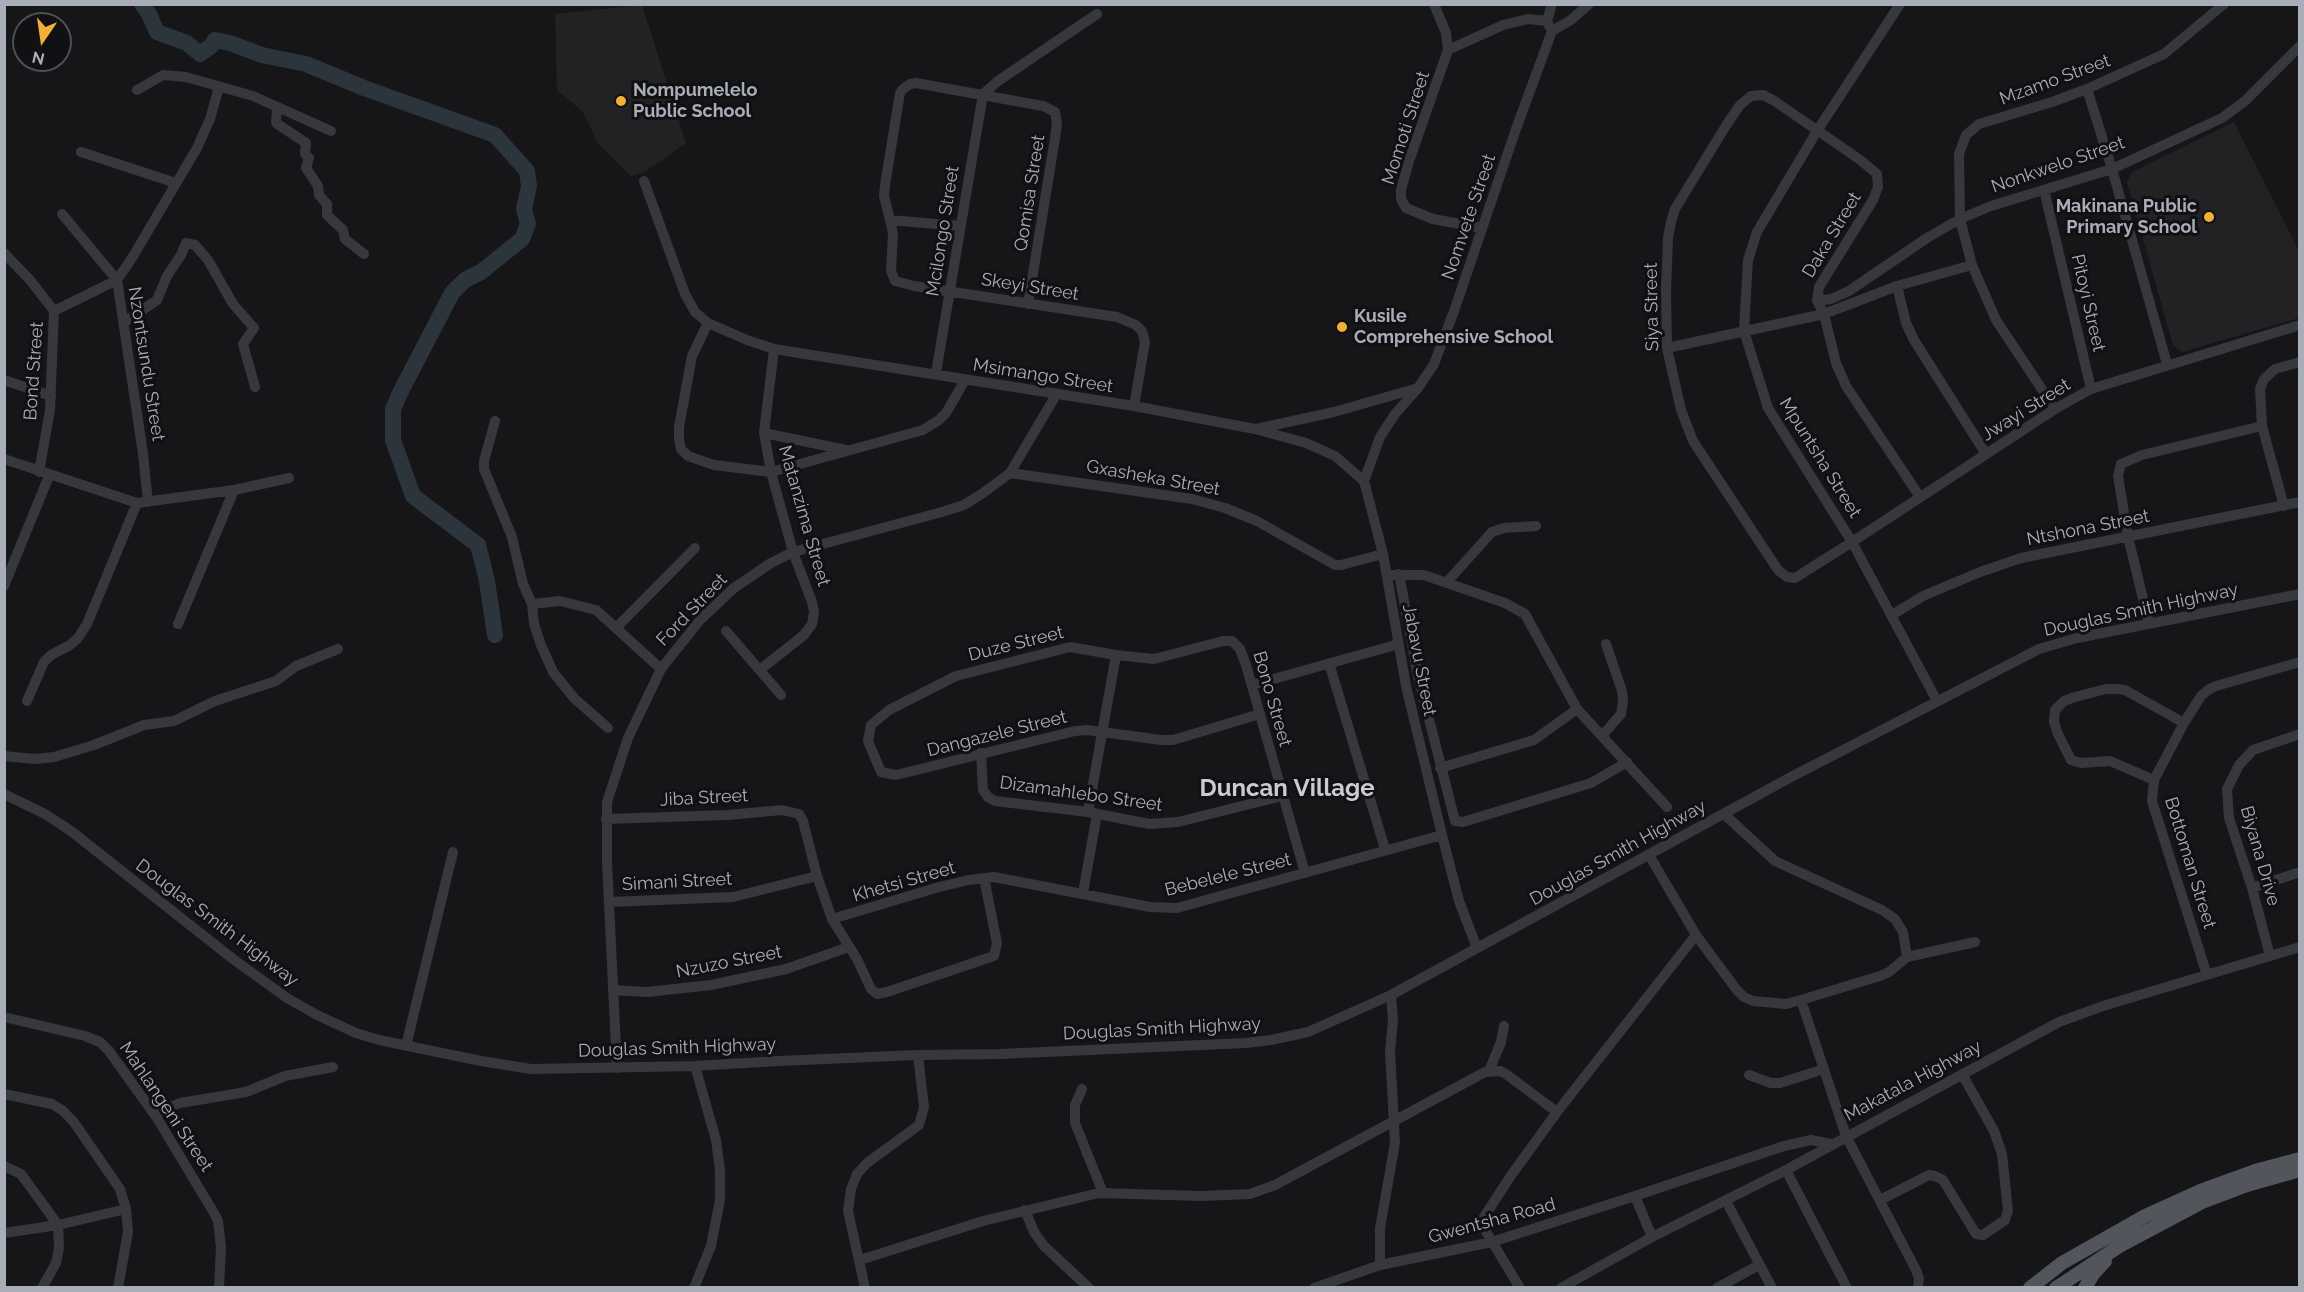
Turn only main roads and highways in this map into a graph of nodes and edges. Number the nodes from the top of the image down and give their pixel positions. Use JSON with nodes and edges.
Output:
{"nodes":[{"id":1,"x":2300,"y":1159,"type":"edge"},
{"id":2,"x":2300,"y":1170,"type":"edge"},
{"id":3,"x":2121,"y":1245,"type":"junction"},
{"id":4,"x":2062,"y":1286,"type":"edge"},
{"id":5,"x":2030,"y":1287,"type":"edge"},
{"id":6,"x":2085,"y":1287,"type":"edge"}],
"edges":[{"from":1,"to":5,"type":"main road"},
{"from":2,"to":3,"type":"main road"},
{"from":3,"to":4,"type":"main road"},
{"from":3,"to":6,"type":"main road"}]}
